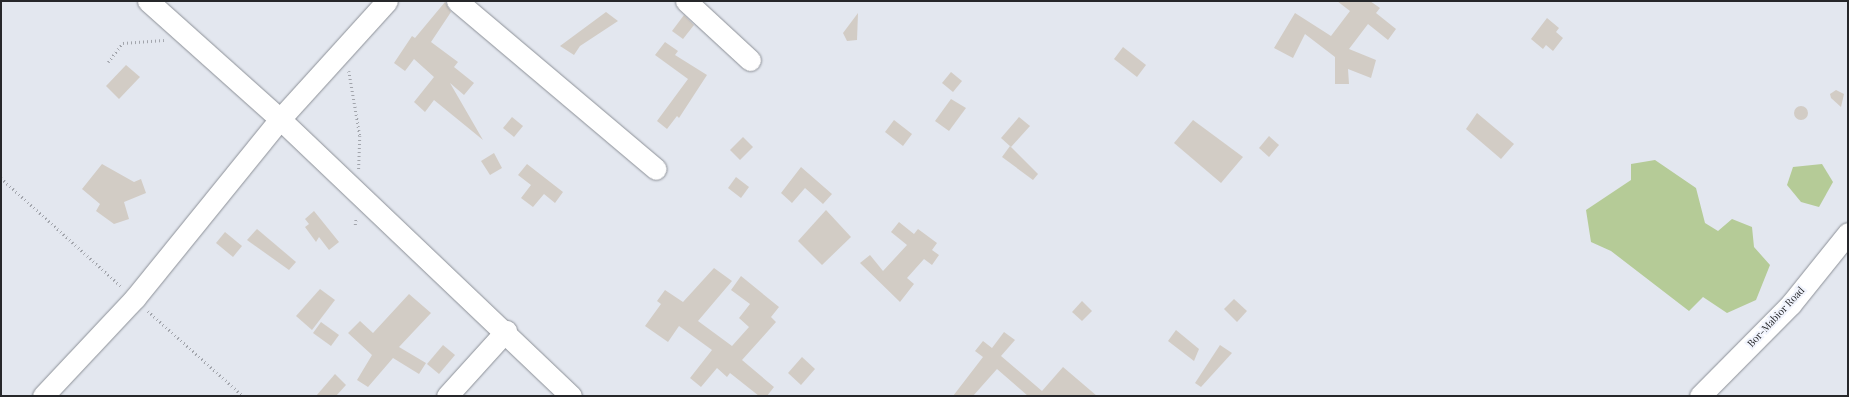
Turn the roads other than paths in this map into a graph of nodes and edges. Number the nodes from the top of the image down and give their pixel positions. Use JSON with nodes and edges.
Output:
{"nodes":[{"id":1,"x":148,"y":1,"type":"edge"},
{"id":2,"x":386,"y":1,"type":"edge"},
{"id":3,"x":457,"y":1,"type":"edge"},
{"id":4,"x":686,"y":1,"type":"edge"},
{"id":5,"x":750,"y":60,"type":"dead end"},
{"id":6,"x":280,"y":120,"type":"junction"},
{"id":7,"x":656,"y":169,"type":"dead end"},
{"id":8,"x":1848,"y":232,"type":"edge"},
{"id":9,"x":506,"y":331,"type":"junction"},
{"id":10,"x":43,"y":396,"type":"edge"},
{"id":11,"x":447,"y":396,"type":"edge"},
{"id":12,"x":571,"y":396,"type":"edge"},
{"id":13,"x":1700,"y":396,"type":"edge"}],
"edges":[{"from":1,"to":6,"type":"street"},
{"from":2,"to":6,"type":"street"},
{"from":3,"to":7,"type":"street"},
{"from":4,"to":5,"type":"street"},
{"from":6,"to":9,"type":"street"},
{"from":6,"to":10,"type":"street"},
{"from":8,"to":13,"type":"street","name":"Bor-Mabior Road"},
{"from":9,"to":11,"type":"street"},
{"from":9,"to":12,"type":"street"}]}
